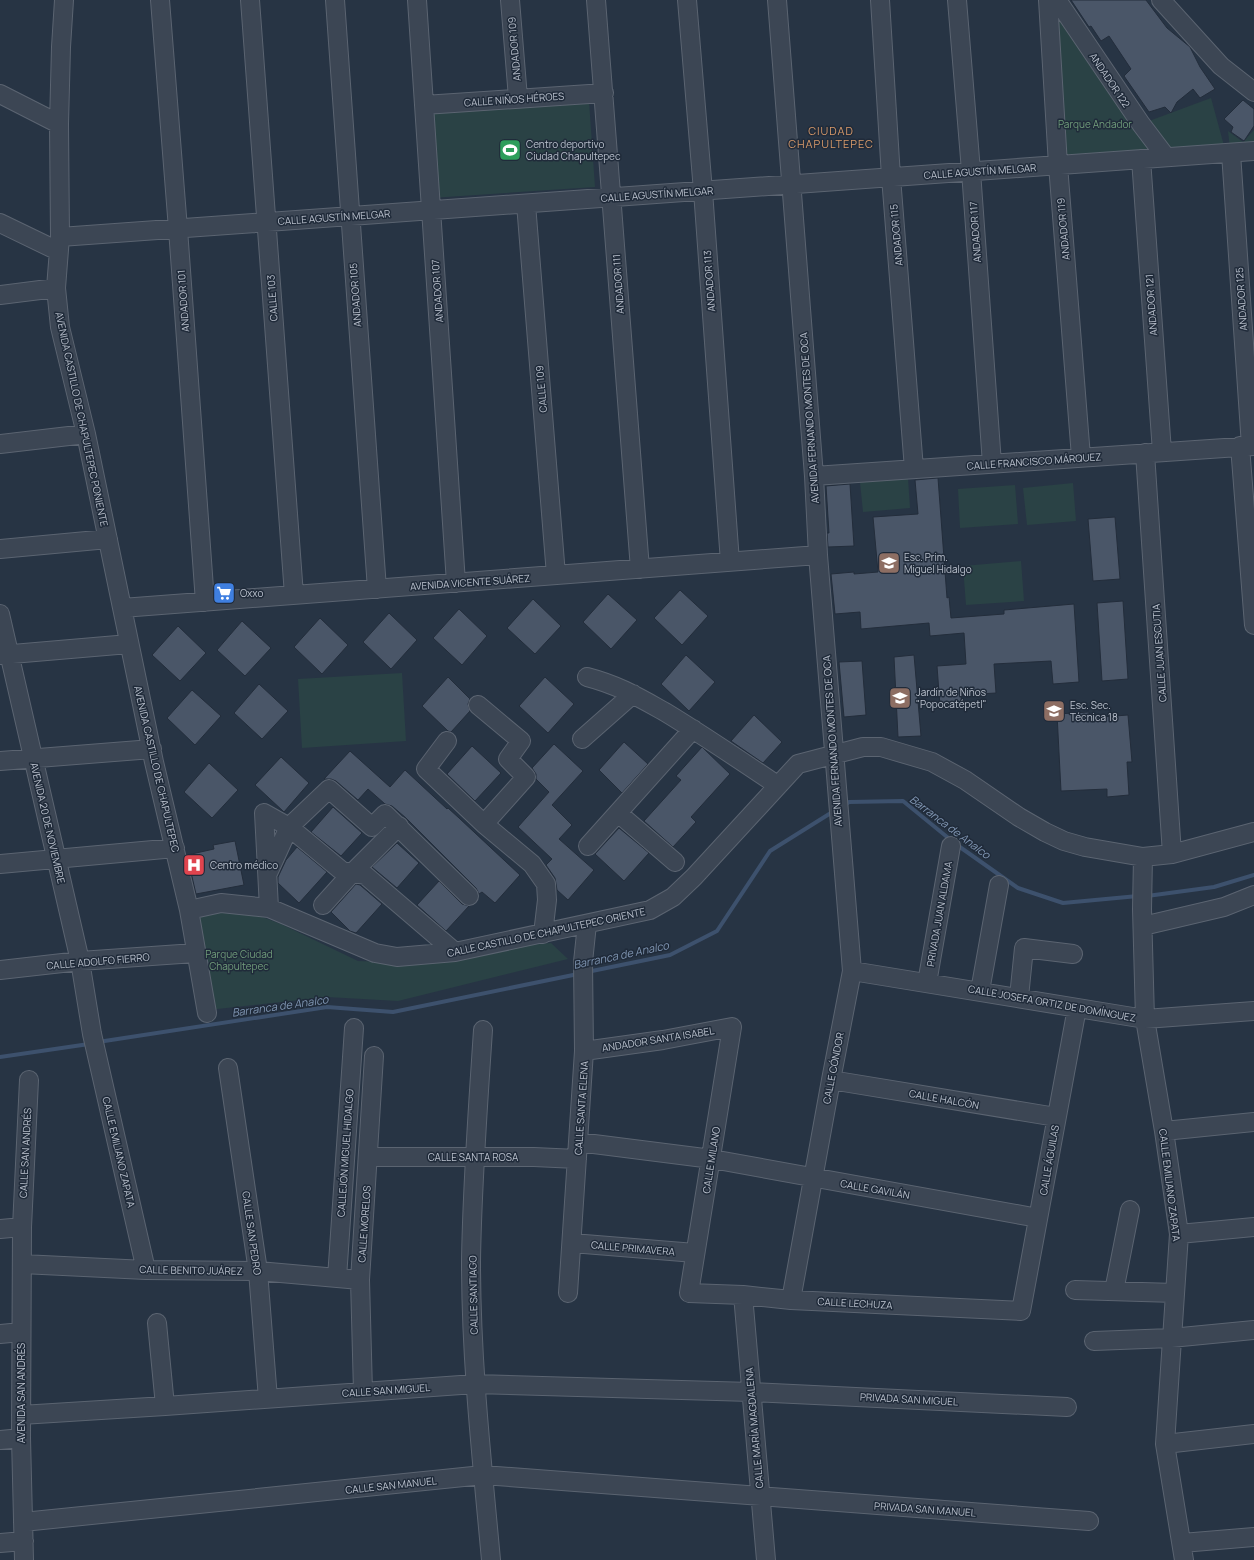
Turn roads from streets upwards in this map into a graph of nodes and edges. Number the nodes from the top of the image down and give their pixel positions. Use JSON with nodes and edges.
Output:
{"nodes":[{"id":1,"x":64,"y":0,"type":"edge"},
{"id":2,"x":160,"y":0,"type":"edge"},
{"id":3,"x":250,"y":0,"type":"edge"},
{"id":4,"x":335,"y":0,"type":"edge"},
{"id":5,"x":417,"y":0,"type":"edge"},
{"id":6,"x":510,"y":0,"type":"edge"},
{"id":7,"x":596,"y":0,"type":"edge"},
{"id":8,"x":687,"y":0,"type":"edge"},
{"id":9,"x":777,"y":0,"type":"edge"},
{"id":10,"x":880,"y":0,"type":"edge"},
{"id":11,"x":957,"y":0,"type":"edge"},
{"id":12,"x":1048,"y":0,"type":"edge"},
{"id":13,"x":1057,"y":0,"type":"edge"},
{"id":14,"x":1161,"y":0,"type":"edge"},
{"id":15,"x":1254,"y":92,"type":"edge"},
{"id":16,"x":604,"y":93,"type":"junction"},
{"id":17,"x":0,"y":94,"type":"edge"},
{"id":18,"x":518,"y":98,"type":"junction"},
{"id":19,"x":424,"y":105,"type":"junction"},
{"id":20,"x":59,"y":124,"type":"junction"},
{"id":21,"x":1254,"y":151,"type":"edge"},
{"id":22,"x":1230,"y":152,"type":"junction"},
{"id":23,"x":1166,"y":158,"type":"junction"},
{"id":24,"x":1141,"y":159,"type":"junction"},
{"id":25,"x":1058,"y":165,"type":"junction"},
{"id":26,"x":971,"y":171,"type":"junction"},
{"id":27,"x":891,"y":177,"type":"junction"},
{"id":28,"x":791,"y":184,"type":"junction"},
{"id":29,"x":703,"y":191,"type":"junction"},
{"id":30,"x":611,"y":197,"type":"junction"},
{"id":31,"x":526,"y":204,"type":"junction"},
{"id":32,"x":432,"y":210,"type":"junction"},
{"id":33,"x":350,"y":216,"type":"junction"},
{"id":34,"x":267,"y":222,"type":"junction"},
{"id":35,"x":0,"y":223,"type":"edge"},
{"id":36,"x":178,"y":229,"type":"junction"},
{"id":37,"x":59,"y":244,"type":"junction"},
{"id":38,"x":56,"y":288,"type":"junction"},
{"id":39,"x":0,"y":295,"type":"edge"},
{"id":40,"x":86,"y":434,"type":"junction"},
{"id":41,"x":0,"y":444,"type":"edge"},
{"id":42,"x":1248,"y":446,"type":"edge"},
{"id":43,"x":1154,"y":452,"type":"junction"},
{"id":44,"x":1081,"y":457,"type":"junction"},
{"id":45,"x":992,"y":464,"type":"junction"},
{"id":46,"x":914,"y":469,"type":"junction"},
{"id":47,"x":814,"y":476,"type":"junction"},
{"id":48,"x":108,"y":539,"type":"junction"},
{"id":49,"x":0,"y":549,"type":"edge"},
{"id":50,"x":818,"y":555,"type":"junction"},
{"id":51,"x":730,"y":562,"type":"junction"},
{"id":52,"x":640,"y":569,"type":"junction"},
{"id":53,"x":556,"y":575,"type":"junction"},
{"id":54,"x":456,"y":583,"type":"junction"},
{"id":55,"x":377,"y":589,"type":"junction"},
{"id":56,"x":294,"y":595,"type":"junction"},
{"id":57,"x":205,"y":602,"type":"junction"},
{"id":58,"x":122,"y":608,"type":"junction"},
{"id":59,"x":0,"y":614,"type":"edge"},
{"id":60,"x":1254,"y":625,"type":"edge"},
{"id":61,"x":129,"y":644,"type":"junction"},
{"id":62,"x":5,"y":655,"type":"edge"},
{"id":63,"x":587,"y":677,"type":"dead end"},
{"id":64,"x":633,"y":694,"type":"junction"},
{"id":65,"x":478,"y":705,"type":"dead end"},
{"id":66,"x":693,"y":729,"type":"junction"},
{"id":67,"x":582,"y":739,"type":"dead end"},
{"id":68,"x":447,"y":741,"type":"dead end"},
{"id":69,"x":152,"y":749,"type":"junction"},
{"id":70,"x":834,"y":755,"type":"junction"},
{"id":71,"x":33,"y":758,"type":"junction"},
{"id":72,"x":0,"y":761,"type":"edge"},
{"id":73,"x":777,"y":785,"type":"junction"},
{"id":74,"x":618,"y":813,"type":"junction"},
{"id":75,"x":484,"y":824,"type":"junction"},
{"id":76,"x":399,"y":826,"type":"junction"},
{"id":77,"x":289,"y":827,"type":"junction"},
{"id":78,"x":1254,"y":832,"type":"edge"},
{"id":79,"x":840,"y":836,"type":"joint"},
{"id":80,"x":588,"y":846,"type":"dead end"},
{"id":81,"x":951,"y":846,"type":"dead end"},
{"id":82,"x":175,"y":848,"type":"junction"},
{"id":83,"x":1172,"y":854,"type":"junction"},
{"id":84,"x":1143,"y":857,"type":"junction"},
{"id":85,"x":56,"y":859,"type":"junction"},
{"id":86,"x":675,"y":862,"type":"dead end"},
{"id":87,"x":0,"y":864,"type":"edge"},
{"id":88,"x":352,"y":873,"type":"junction"},
{"id":89,"x":267,"y":876,"type":"junction"},
{"id":90,"x":999,"y":885,"type":"dead end"},
{"id":91,"x":1254,"y":895,"type":"edge"},
{"id":92,"x":469,"y":896,"type":"dead end"},
{"id":93,"x":323,"y":905,"type":"dead end"},
{"id":94,"x":269,"y":908,"type":"junction"},
{"id":95,"x":189,"y":910,"type":"junction"},
{"id":96,"x":1143,"y":917,"type":"junction"},
{"id":97,"x":587,"y":924,"type":"junction"},
{"id":98,"x":543,"y":934,"type":"junction"},
{"id":99,"x":455,"y":952,"type":"junction"},
{"id":100,"x":195,"y":953,"type":"junction"},
{"id":101,"x":1073,"y":954,"type":"dead end"},
{"id":102,"x":80,"y":962,"type":"junction"},
{"id":103,"x":0,"y":970,"type":"edge"},
{"id":104,"x":852,"y":970,"type":"junction"},
{"id":105,"x":927,"y":983,"type":"junction"},
{"id":106,"x":980,"y":991,"type":"junction"},
{"id":107,"x":1019,"y":997,"type":"junction"},
{"id":108,"x":1077,"y":1008,"type":"junction"},
{"id":109,"x":1254,"y":1011,"type":"edge"},
{"id":110,"x":207,"y":1012,"type":"dead end"},
{"id":111,"x":1145,"y":1019,"type":"junction"},
{"id":112,"x":732,"y":1027,"type":"joint"},
{"id":113,"x":354,"y":1028,"type":"dead end"},
{"id":114,"x":483,"y":1030,"type":"dead end"},
{"id":115,"x":92,"y":1034,"type":"joint"},
{"id":116,"x":584,"y":1051,"type":"junction"},
{"id":117,"x":374,"y":1056,"type":"dead end"},
{"id":118,"x":228,"y":1068,"type":"dead end"},
{"id":119,"x":29,"y":1080,"type":"dead end"},
{"id":120,"x":831,"y":1080,"type":"junction"},
{"id":121,"x":1056,"y":1118,"type":"junction"},
{"id":122,"x":1254,"y":1122,"type":"edge"},
{"id":123,"x":1164,"y":1131,"type":"junction"},
{"id":124,"x":578,"y":1151,"type":"junction"},
{"id":125,"x":475,"y":1156,"type":"junction"},
{"id":126,"x":368,"y":1157,"type":"junction"},
{"id":127,"x":712,"y":1159,"type":"junction"},
{"id":128,"x":813,"y":1178,"type":"junction"},
{"id":129,"x":1130,"y":1210,"type":"dead end"},
{"id":130,"x":1038,"y":1218,"type":"junction"},
{"id":131,"x":22,"y":1226,"type":"junction"},
{"id":132,"x":1254,"y":1227,"type":"edge"},
{"id":133,"x":0,"y":1228,"type":"edge"},
{"id":134,"x":1179,"y":1234,"type":"junction"},
{"id":135,"x":572,"y":1243,"type":"junction"},
{"id":136,"x":695,"y":1253,"type":"junction"},
{"id":137,"x":22,"y":1264,"type":"junction"},
{"id":138,"x":146,"y":1270,"type":"junction"},
{"id":139,"x":258,"y":1271,"type":"junction"},
{"id":140,"x":337,"y":1278,"type":"junction"},
{"id":141,"x":360,"y":1280,"type":"junction"},
{"id":142,"x":1075,"y":1290,"type":"dead end"},
{"id":143,"x":1114,"y":1291,"type":"junction"},
{"id":144,"x":568,"y":1293,"type":"dead end"},
{"id":145,"x":689,"y":1293,"type":"joint"},
{"id":146,"x":1176,"y":1293,"type":"junction"},
{"id":147,"x":743,"y":1295,"type":"junction"},
{"id":148,"x":791,"y":1300,"type":"junction"},
{"id":149,"x":1021,"y":1312,"type":"joint"},
{"id":150,"x":157,"y":1323,"type":"dead end"},
{"id":151,"x":1254,"y":1330,"type":"edge"},
{"id":152,"x":21,"y":1332,"type":"junction"},
{"id":153,"x":0,"y":1334,"type":"edge"},
{"id":154,"x":1171,"y":1338,"type":"junction"},
{"id":155,"x":1094,"y":1341,"type":"dead end"},
{"id":156,"x":475,"y":1384,"type":"junction"},
{"id":157,"x":363,"y":1392,"type":"junction"},
{"id":158,"x":751,"y":1392,"type":"junction"},
{"id":159,"x":268,"y":1399,"type":"junction"},
{"id":160,"x":165,"y":1406,"type":"junction"},
{"id":161,"x":1067,"y":1407,"type":"dead end"},
{"id":162,"x":21,"y":1415,"type":"junction"},
{"id":163,"x":1254,"y":1434,"type":"edge"},
{"id":164,"x":21,"y":1438,"type":"junction"},
{"id":165,"x":0,"y":1440,"type":"edge"},
{"id":166,"x":1164,"y":1444,"type":"junction"},
{"id":167,"x":483,"y":1475,"type":"junction"},
{"id":168,"x":760,"y":1496,"type":"junction"},
{"id":169,"x":1089,"y":1521,"type":"dead end"},
{"id":170,"x":23,"y":1522,"type":"junction"},
{"id":171,"x":1254,"y":1537,"type":"edge"},
{"id":172,"x":24,"y":1541,"type":"junction"},
{"id":173,"x":0,"y":1543,"type":"edge"},
{"id":174,"x":1183,"y":1552,"type":"edge"},
{"id":175,"x":24,"y":1560,"type":"edge"},
{"id":176,"x":490,"y":1560,"type":"edge"},
{"id":177,"x":766,"y":1560,"type":"edge"}],
"edges":[{"from":1,"to":20,"type":"street","name":"AVENIDA CASTILLO DE CHAPULTEPEC PONIENTE"},
{"from":2,"to":36,"type":"street","name":"ANDADOR 101"},
{"from":3,"to":34,"type":"street","name":"CALLE 103"},
{"from":4,"to":33,"type":"street","name":"ANDADOR 105"},
{"from":5,"to":19,"type":"street","name":"ANDADOR 107"},
{"from":6,"to":18,"type":"street","name":"ANDADOR 109"},
{"from":7,"to":16,"type":"street","name":"ANDADOR 111"},
{"from":8,"to":29,"type":"street","name":"ANDADOR 113"},
{"from":9,"to":28,"type":"street","name":"AVENIDA FERNANDO MONTES DE OCA"},
{"from":10,"to":27,"type":"street","name":"ANDADOR 115"},
{"from":11,"to":26,"type":"street","name":"ANDADOR 117"},
{"from":12,"to":25,"type":"street","name":"ANDADOR 119"},
{"from":13,"to":23,"type":"street","name":"ANDADOR 122"},
{"from":14,"to":15,"type":"street"},
{"from":16,"to":18,"type":"street","name":"CALLE NIÑOS HÉROES"},
{"from":16,"to":30,"type":"street","name":"ANDADOR 111"},
{"from":17,"to":20,"type":"street"},
{"from":18,"to":19,"type":"street","name":"CALLE NIÑOS HÉROES"},
{"from":19,"to":32,"type":"street","name":"ANDADOR 107"},
{"from":20,"to":37,"type":"street","name":"AVENIDA CASTILLO DE CHAPULTEPEC PONIENTE"},
{"from":21,"to":22,"type":"street","name":"CALLE AGUSTÍN MELGAR"},
{"from":22,"to":23,"type":"street","name":"CALLE AGUSTÍN MELGAR"},
{"from":22,"to":42,"type":"street","name":"ANDADOR 125"},
{"from":23,"to":24,"type":"street","name":"CALLE AGUSTÍN MELGAR"},
{"from":24,"to":25,"type":"street","name":"CALLE AGUSTÍN MELGAR"},
{"from":24,"to":43,"type":"street","name":"ANDADOR 121"},
{"from":25,"to":26,"type":"street","name":"CALLE AGUSTÍN MELGAR"},
{"from":25,"to":44,"type":"street","name":"ANDADOR 119"},
{"from":26,"to":27,"type":"street","name":"CALLE AGUSTÍN MELGAR"},
{"from":26,"to":45,"type":"street","name":"ANDADOR 117"},
{"from":27,"to":28,"type":"street","name":"CALLE AGUSTÍN MELGAR"},
{"from":27,"to":46,"type":"street","name":"ANDADOR 115"},
{"from":28,"to":29,"type":"street","name":"CALLE AGUSTÍN MELGAR"},
{"from":28,"to":47,"type":"street","name":"AVENIDA FERNANDO MONTES DE OCA"},
{"from":29,"to":30,"type":"street","name":"CALLE AGUSTÍN MELGAR"},
{"from":29,"to":51,"type":"street","name":"ANDADOR 113"},
{"from":30,"to":31,"type":"street","name":"CALLE AGUSTÍN MELGAR"},
{"from":30,"to":52,"type":"street","name":"ANDADOR 111"},
{"from":31,"to":32,"type":"street","name":"CALLE AGUSTÍN MELGAR"},
{"from":31,"to":53,"type":"street","name":"CALLE 109"},
{"from":32,"to":33,"type":"street","name":"CALLE AGUSTÍN MELGAR"},
{"from":32,"to":54,"type":"street","name":"ANDADOR 107"},
{"from":33,"to":34,"type":"street","name":"CALLE AGUSTÍN MELGAR"},
{"from":33,"to":55,"type":"street","name":"ANDADOR 105"},
{"from":34,"to":36,"type":"street","name":"CALLE AGUSTÍN MELGAR"},
{"from":34,"to":56,"type":"street","name":"CALLE 103"},
{"from":35,"to":37,"type":"street"},
{"from":36,"to":37,"type":"street","name":"CALLE AGUSTÍN MELGAR"},
{"from":36,"to":57,"type":"street","name":"ANDADOR 101"},
{"from":37,"to":38,"type":"street","name":"AVENIDA CASTILLO DE CHAPULTEPEC PONIENTE"},
{"from":38,"to":39,"type":"street"},
{"from":38,"to":40,"type":"street","name":"AVENIDA CASTILLO DE CHAPULTEPEC PONIENTE"},
{"from":40,"to":41,"type":"street"},
{"from":40,"to":48,"type":"street","name":"AVENIDA CASTILLO DE CHAPULTEPEC PONIENTE"},
{"from":42,"to":43,"type":"street","name":"CALLE FRANCISCO MÁRQUEZ"},
{"from":42,"to":60,"type":"street","name":"ANDADOR 125"},
{"from":43,"to":44,"type":"street","name":"CALLE FRANCISCO MÁRQUEZ"},
{"from":43,"to":83,"type":"street","name":"CALLE JUAN ESCUTIA"},
{"from":44,"to":45,"type":"street","name":"CALLE FRANCISCO MÁRQUEZ"},
{"from":45,"to":46,"type":"street","name":"CALLE FRANCISCO MÁRQUEZ"},
{"from":46,"to":47,"type":"street","name":"CALLE FRANCISCO MÁRQUEZ"},
{"from":47,"to":50,"type":"street","name":"AVENIDA FERNANDO MONTES DE OCA"},
{"from":48,"to":49,"type":"street"},
{"from":48,"to":58,"type":"street","name":"AVENIDA CASTILLO DE CHAPULTEPEC PONIENTE"},
{"from":50,"to":51,"type":"street","name":"AVENIDA VICENTE SUÁREZ"},
{"from":50,"to":70,"type":"street","name":"AVENIDA FERNANDO MONTES DE OCA"},
{"from":51,"to":52,"type":"street","name":"AVENIDA VICENTE SUÁREZ"},
{"from":52,"to":53,"type":"street","name":"AVENIDA VICENTE SUÁREZ"},
{"from":53,"to":54,"type":"street","name":"AVENIDA VICENTE SUÁREZ"},
{"from":54,"to":55,"type":"street","name":"AVENIDA VICENTE SUÁREZ"},
{"from":55,"to":56,"type":"street","name":"AVENIDA VICENTE SUÁREZ"},
{"from":56,"to":57,"type":"street","name":"AVENIDA VICENTE SUÁREZ"},
{"from":57,"to":58,"type":"street","name":"AVENIDA VICENTE SUÁREZ"},
{"from":58,"to":61,"type":"street","name":"AVENIDA CASTILLO DE CHAPULTEPEC PONIENTE"},
{"from":59,"to":62,"type":"street","name":"AVENIDA 20 DE NOVIEMBRE"},
{"from":61,"to":62,"type":"street"},
{"from":61,"to":69,"type":"street","name":"AVENIDA CASTILLO DE CHAPULTEPEC"},
{"from":62,"to":71,"type":"street","name":"AVENIDA 20 DE NOVIEMBRE"},
{"from":63,"to":64,"type":"street"},
{"from":64,"to":66,"type":"street"},
{"from":64,"to":67,"type":"street"},
{"from":65,"to":75,"type":"street"},
{"from":66,"to":73,"type":"street"},
{"from":66,"to":74,"type":"street"},
{"from":68,"to":75,"type":"street"},
{"from":69,"to":71,"type":"street"},
{"from":69,"to":82,"type":"street","name":"AVENIDA CASTILLO DE CHAPULTEPEC"},
{"from":70,"to":73,"type":"street","name":"CALLE CASTILLO DE CHAPULTEPEC ORIENTE"},
{"from":70,"to":79,"type":"street","name":"AVENIDA FERNANDO MONTES DE OCA"},
{"from":70,"to":84,"type":"street","name":"CALLE CASTILLO DE CHAPULTEPEC ORIENTE"},
{"from":71,"to":72,"type":"street"},
{"from":71,"to":85,"type":"street","name":"AVENIDA 20 DE NOVIEMBRE"},
{"from":73,"to":97,"type":"street","name":"CALLE CASTILLO DE CHAPULTEPEC ORIENTE"},
{"from":74,"to":80,"type":"street"},
{"from":74,"to":86,"type":"street"},
{"from":75,"to":98,"type":"street"},
{"from":76,"to":77,"type":"street"},
{"from":76,"to":88,"type":"street"},
{"from":76,"to":92,"type":"street"},
{"from":77,"to":88,"type":"street"},
{"from":77,"to":89,"type":"street"},
{"from":77,"to":89,"type":"street"},
{"from":78,"to":83,"type":"street","name":"CALLE CASTILLO DE CHAPULTEPEC ORIENTE"},
{"from":79,"to":104,"type":"street","name":"CALLE CÓNDOR"},
{"from":81,"to":105,"type":"street","name":"PRIVADA JUAN ALDAMA"},
{"from":82,"to":85,"type":"street"},
{"from":82,"to":95,"type":"street","name":"AVENIDA CASTILLO DE CHAPULTEPEC"},
{"from":83,"to":84,"type":"street","name":"CALLE CASTILLO DE CHAPULTEPEC ORIENTE"},
{"from":84,"to":96,"type":"street","name":"CALLE EMILIANO ZAPATA"},
{"from":85,"to":87,"type":"street"},
{"from":85,"to":102,"type":"street","name":"AVENIDA 20 DE NOVIEMBRE"},
{"from":88,"to":93,"type":"street"},
{"from":88,"to":99,"type":"street"},
{"from":89,"to":94,"type":"street"},
{"from":90,"to":106,"type":"street"},
{"from":91,"to":96,"type":"street"},
{"from":94,"to":95,"type":"street","name":"CALLE CASTILLO DE CHAPULTEPEC ORIENTE"},
{"from":94,"to":99,"type":"street","name":"CALLE CASTILLO DE CHAPULTEPEC ORIENTE"},
{"from":95,"to":100,"type":"street","name":"AVENIDA CASTILLO DE CHAPULTEPEC"},
{"from":96,"to":111,"type":"street","name":"CALLE EMILIANO ZAPATA"},
{"from":97,"to":98,"type":"street","name":"CALLE CASTILLO DE CHAPULTEPEC ORIENTE"},
{"from":97,"to":116,"type":"street","name":"CALLE SANTA ELENA"},
{"from":98,"to":99,"type":"street","name":"CALLE CASTILLO DE CHAPULTEPEC ORIENTE"},
{"from":100,"to":102,"type":"street","name":"CALLE ADOLFO FIERRO"},
{"from":100,"to":110,"type":"street","name":"AVENIDA CASTILLO DE CHAPULTEPEC"},
{"from":101,"to":107,"type":"street"},
{"from":102,"to":103,"type":"street","name":"CALLE ADOLFO FIERRO"},
{"from":102,"to":115,"type":"street","name":"AVENIDA 20 DE NOVIEMBRE"},
{"from":104,"to":105,"type":"street","name":"CALLE JOSEFA ORTIZ DE DOMÍNGUEZ"},
{"from":104,"to":120,"type":"street","name":"CALLE CÓNDOR"},
{"from":105,"to":106,"type":"street","name":"CALLE JOSEFA ORTIZ DE DOMÍNGUEZ"},
{"from":106,"to":107,"type":"street","name":"CALLE JOSEFA ORTIZ DE DOMÍNGUEZ"},
{"from":107,"to":108,"type":"street","name":"CALLE JOSEFA ORTIZ DE DOMÍNGUEZ"},
{"from":108,"to":111,"type":"street","name":"CALLE JOSEFA ORTIZ DE DOMÍNGUEZ"},
{"from":108,"to":121,"type":"street","name":"CALLE ÁGUILAS"},
{"from":109,"to":111,"type":"street","name":"CALLE JOSEFA ORTIZ DE DOMÍNGUEZ"},
{"from":111,"to":123,"type":"street","name":"CALLE EMILIANO ZAPATA"},
{"from":112,"to":116,"type":"street","name":"ANDADOR SANTA ISABEL"},
{"from":112,"to":127,"type":"street","name":"CALLE MILANO"},
{"from":113,"to":140,"type":"street","name":"CALLEJÓN MIGUEL HIDALGO"},
{"from":114,"to":125,"type":"street","name":"CALLE SANTIAGO"},
{"from":115,"to":138,"type":"street","name":"CALLE EMILIANO ZAPATA"},
{"from":116,"to":124,"type":"street","name":"CALLE SANTA ELENA"},
{"from":117,"to":126,"type":"street","name":"CALLE MORELOS"},
{"from":118,"to":139,"type":"street","name":"CALLE SAN PEDRO"},
{"from":119,"to":131,"type":"street","name":"CALLE SAN ANDRÉS"},
{"from":120,"to":121,"type":"street","name":"CALLE HALCÓN"},
{"from":120,"to":128,"type":"street","name":"CALLE CÓNDOR"},
{"from":121,"to":130,"type":"street","name":"CALLE ÁGUILAS"},
{"from":122,"to":123,"type":"street"},
{"from":123,"to":134,"type":"street","name":"CALLE EMILIANO ZAPATA"},
{"from":124,"to":125,"type":"street","name":"CALLE SANTA ROSA"},
{"from":124,"to":127,"type":"street","name":"CALLE SANTA ROSA"},
{"from":124,"to":135,"type":"street","name":"CALLE SANTA ELENA"},
{"from":125,"to":126,"type":"street","name":"CALLE SANTA ROSA"},
{"from":125,"to":156,"type":"street","name":"CALLE SANTIAGO"},
{"from":126,"to":141,"type":"street","name":"CALLE MORELOS"},
{"from":127,"to":128,"type":"street","name":"CALLE GAVILÁN"},
{"from":127,"to":136,"type":"street","name":"CALLE MILANO"},
{"from":128,"to":130,"type":"street","name":"CALLE GAVILÁN"},
{"from":128,"to":148,"type":"street","name":"CALLE CÓNDOR"},
{"from":129,"to":143,"type":"street"},
{"from":130,"to":149,"type":"street","name":"CALLE ÁGUILAS"},
{"from":131,"to":133,"type":"street"},
{"from":131,"to":137,"type":"street","name":"AVENIDA SAN ANDRÉS"},
{"from":132,"to":134,"type":"street"},
{"from":134,"to":146,"type":"street","name":"CALLE EMILIANO ZAPATA"},
{"from":135,"to":136,"type":"street","name":"CALLE PRIMAVERA"},
{"from":135,"to":144,"type":"street","name":"CALLE SANTA ELENA"},
{"from":136,"to":145,"type":"street","name":"CALLE MILANO"},
{"from":137,"to":138,"type":"street","name":"CALLE BENITO JUÁREZ"},
{"from":137,"to":152,"type":"street","name":"AVENIDA SAN ANDRÉS"},
{"from":138,"to":139,"type":"street","name":"CALLE BENITO JUÁREZ"},
{"from":139,"to":140,"type":"street","name":"CALLE BENITO JUÁREZ"},
{"from":139,"to":159,"type":"street","name":"CALLE SAN PEDRO"},
{"from":140,"to":141,"type":"street","name":"CALLE BENITO JUÁREZ"},
{"from":141,"to":157,"type":"street","name":"CALLE MORELOS"},
{"from":142,"to":143,"type":"street"},
{"from":143,"to":146,"type":"street"},
{"from":145,"to":147,"type":"street","name":"CALLE LECHUZA"},
{"from":146,"to":154,"type":"street","name":"CALLE EMILIANO ZAPATA"},
{"from":147,"to":148,"type":"street","name":"CALLE LECHUZA"},
{"from":147,"to":158,"type":"street","name":"CALLE MARÍA MAGDALENA"},
{"from":148,"to":149,"type":"street","name":"CALLE LECHUZA"},
{"from":150,"to":160,"type":"street"},
{"from":151,"to":154,"type":"street"},
{"from":152,"to":153,"type":"street"},
{"from":152,"to":162,"type":"street","name":"AVENIDA SAN ANDRÉS"},
{"from":154,"to":155,"type":"street"},
{"from":154,"to":166,"type":"street","name":"CALLE EMILIANO ZAPATA"},
{"from":156,"to":157,"type":"street","name":"CALLE SAN MIGUEL"},
{"from":156,"to":158,"type":"street","name":"CALLE SAN MIGUEL"},
{"from":156,"to":167,"type":"street","name":"CALLE SANTIAGO"},
{"from":157,"to":159,"type":"street","name":"CALLE SAN MIGUEL"},
{"from":158,"to":161,"type":"street","name":"PRIVADA SAN MIGUEL"},
{"from":158,"to":168,"type":"street","name":"CALLE MARÍA MAGDALENA"},
{"from":159,"to":160,"type":"street","name":"CALLE SAN MIGUEL"},
{"from":160,"to":162,"type":"street","name":"CALLE SAN MIGUEL"},
{"from":162,"to":164,"type":"street","name":"AVENIDA SAN ANDRÉS"},
{"from":163,"to":166,"type":"street"},
{"from":164,"to":165,"type":"street"},
{"from":164,"to":170,"type":"street","name":"AVENIDA SAN ANDRÉS"},
{"from":166,"to":174,"type":"street","name":"CALLE EMILIANO ZAPATA"},
{"from":167,"to":168,"type":"street","name":"CALLE SAN MANUEL"},
{"from":167,"to":170,"type":"street","name":"CALLE SAN MANUEL"},
{"from":167,"to":176,"type":"street","name":"CALLE SANTIAGO"},
{"from":168,"to":169,"type":"street","name":"PRIVADA SAN MANUEL"},
{"from":168,"to":177,"type":"street","name":"CALLE MARÍA MAGDALENA"},
{"from":170,"to":172,"type":"street","name":"AVENIDA SAN ANDRÉS"},
{"from":171,"to":174,"type":"street"},
{"from":172,"to":173,"type":"street"},
{"from":172,"to":175,"type":"street","name":"AVENIDA SAN ANDRÉS"}]}
